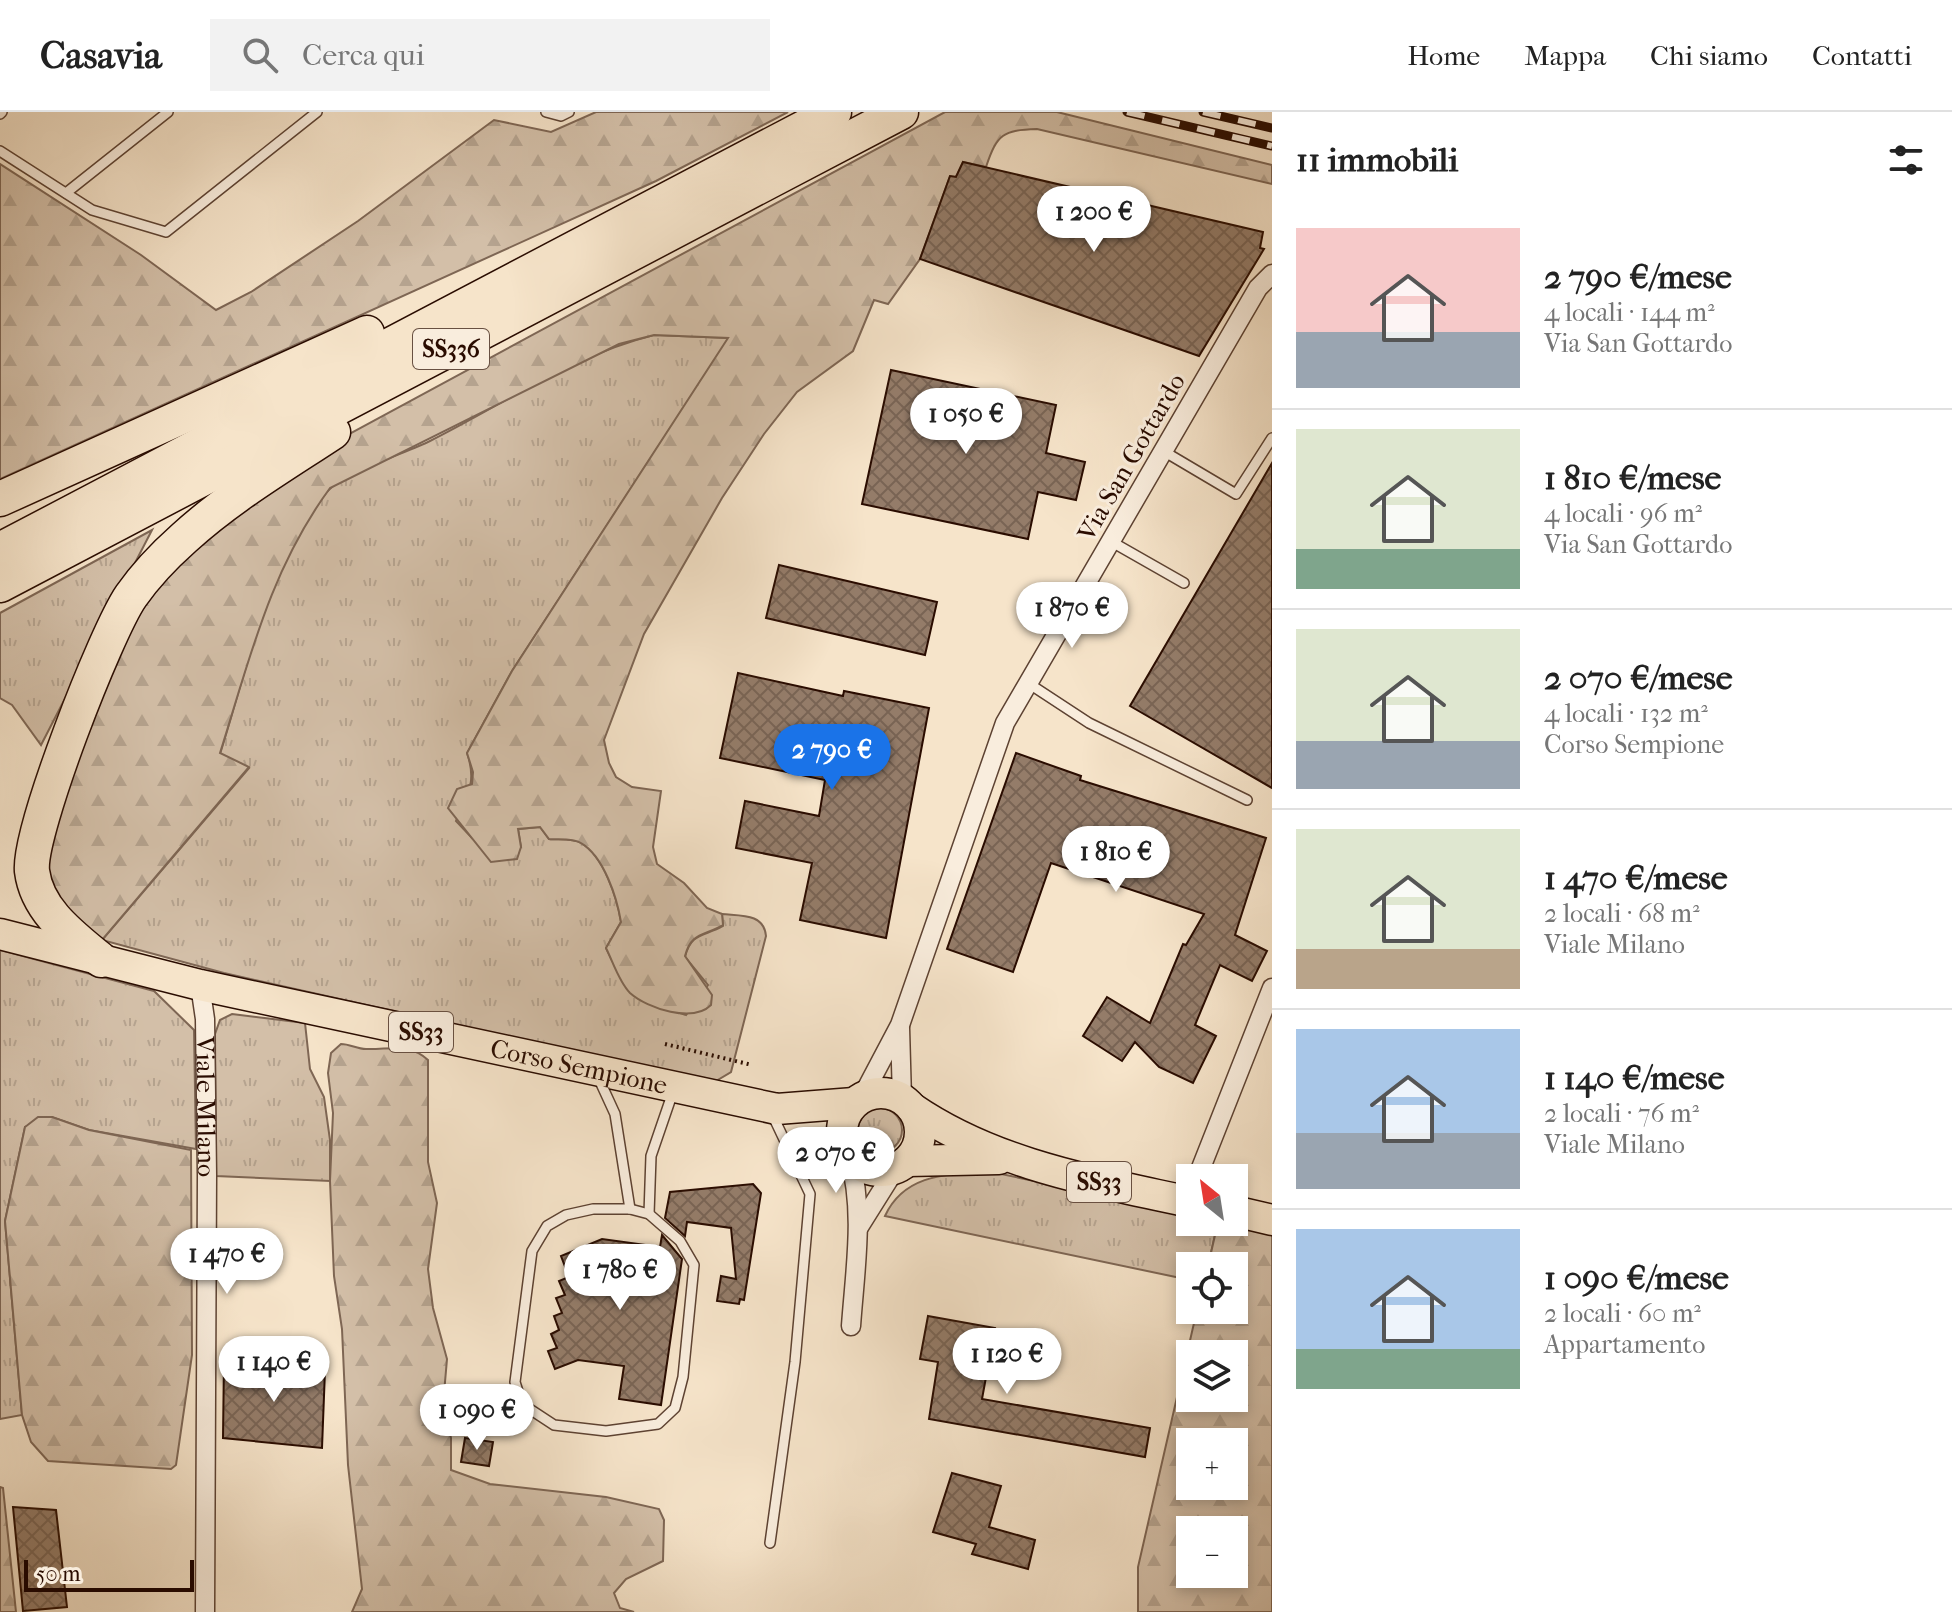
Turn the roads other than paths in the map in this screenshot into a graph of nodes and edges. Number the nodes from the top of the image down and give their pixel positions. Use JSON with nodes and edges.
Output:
{"nodes":[{"id":1,"x":168,"y":112,"type":"edge"},
{"id":2,"x":317,"y":112,"type":"edge"},
{"id":3,"x":546,"y":112,"type":"edge"},
{"id":4,"x":569,"y":112,"type":"edge"},
{"id":5,"x":834,"y":112,"type":"edge"},
{"id":6,"x":901,"y":112,"type":"edge"},
{"id":7,"x":0,"y":151,"type":"edge"},
{"id":8,"x":66,"y":193,"type":"junction"},
{"id":9,"x":1272,"y":274,"type":"edge"},
{"id":10,"x":551,"y":278,"type":"junction"},
{"id":11,"x":1272,"y":438,"type":"edge"},
{"id":12,"x":1165,"y":452,"type":"junction"},
{"id":13,"x":0,"y":499,"type":"edge"},
{"id":14,"x":1112,"y":542,"type":"junction"},
{"id":15,"x":0,"y":550,"type":"edge"},
{"id":16,"x":1184,"y":583,"type":"dead end"},
{"id":17,"x":0,"y":585,"type":"edge"},
{"id":18,"x":1028,"y":683,"type":"junction"},
{"id":19,"x":1247,"y":800,"type":"dead end"},
{"id":20,"x":0,"y":934,"type":"edge"},
{"id":21,"x":101,"y":960,"type":"junction"},
{"id":22,"x":200,"y":985,"type":"junction"},
{"id":23,"x":1272,"y":988,"type":"edge"},
{"id":24,"x":900,"y":1025,"type":"junction"},
{"id":25,"x":595,"y":1071,"type":"junction"},
{"id":26,"x":675,"y":1087,"type":"junction"},
{"id":27,"x":858,"y":1100,"type":"junction"},
{"id":28,"x":907,"y":1104,"type":"junction"},
{"id":29,"x":774,"y":1108,"type":"junction"},
{"id":30,"x":849,"y":1156,"type":"junction"},
{"id":31,"x":1009,"y":1159,"type":"junction"},
{"id":32,"x":902,"y":1164,"type":"junction"},
{"id":33,"x":1203,"y":1164,"type":"edge"},
{"id":34,"x":1176,"y":1191,"type":"edge"},
{"id":35,"x":630,"y":1209,"type":"junction"},
{"id":36,"x":649,"y":1214,"type":"junction"},
{"id":37,"x":1248,"y":1214,"type":"edge"},
{"id":38,"x":1272,"y":1220,"type":"edge"},
{"id":39,"x":858,"y":1230,"type":"junction"},
{"id":40,"x":851,"y":1326,"type":"dead end"},
{"id":41,"x":770,"y":1543,"type":"dead end"},
{"id":42,"x":205,"y":1612,"type":"edge"}],
"edges":[{"from":1,"to":8,"type":"lane"},
{"from":2,"to":8,"type":"lane"},
{"from":3,"to":4,"type":"lane"},
{"from":5,"to":10,"type":"highway","number":"SS336"},
{"from":6,"to":10,"type":"highway","number":"SS336"},
{"from":7,"to":8,"type":"lane"},
{"from":9,"to":12,"type":"street","name":"Via San Gottardo"},
{"from":10,"to":13,"type":"highway"},
{"from":10,"to":15,"type":"highway","number":"SS336"},
{"from":10,"to":17,"type":"highway","number":"SS336"},
{"from":10,"to":21,"type":"highway"},
{"from":11,"to":12,"type":"lane"},
{"from":12,"to":14,"type":"street","name":"Via San Gottardo"},
{"from":14,"to":16,"type":"lane"},
{"from":14,"to":18,"type":"street","name":"Via San Gottardo"},
{"from":18,"to":19,"type":"lane"},
{"from":18,"to":24,"type":"street","name":"Via San Gottardo"},
{"from":20,"to":21,"type":"main road","number":"SS33"},
{"from":21,"to":22,"type":"main road","name":"Corso Sempione","number":"SS33"},
{"from":22,"to":25,"type":"main road","name":"Corso Sempione","number":"SS33"},
{"from":22,"to":42,"type":"street","name":"Viale Milano"},
{"from":23,"to":33,"type":"street"},
{"from":24,"to":27,"type":"street","name":"Via San Gottardo"},
{"from":24,"to":28,"type":"street","name":"Via San Gottardo"},
{"from":25,"to":26,"type":"main road","name":"Corso Sempione","number":"SS33"},
{"from":25,"to":35,"type":"lane"},
{"from":26,"to":29,"type":"main road","name":"Corso Sempione","number":"SS33"},
{"from":26,"to":36,"type":"lane"},
{"from":27,"to":28,"type":"main road","number":"SS33"},
{"from":27,"to":29,"type":"main road","name":"Corso Sempione","number":"SS33"},
{"from":27,"to":30,"type":"main road"},
{"from":28,"to":31,"type":"main road","number":"SS33"},
{"from":28,"to":32,"type":"main road"},
{"from":29,"to":30,"type":"main road","name":"Corso Sempione","number":"SS33"},
{"from":29,"to":41,"type":"lane"},
{"from":30,"to":32,"type":"main road","number":"SS33"},
{"from":30,"to":39,"type":"street"},
{"from":31,"to":32,"type":"main road","number":"SS33"},
{"from":31,"to":34,"type":"main road","number":"SS33"},
{"from":32,"to":39,"type":"street"},
{"from":35,"to":36,"type":"lane"},
{"from":35,"to":36,"type":"lane"},
{"from":37,"to":38,"type":"main road"},
{"from":39,"to":40,"type":"street"}]}
